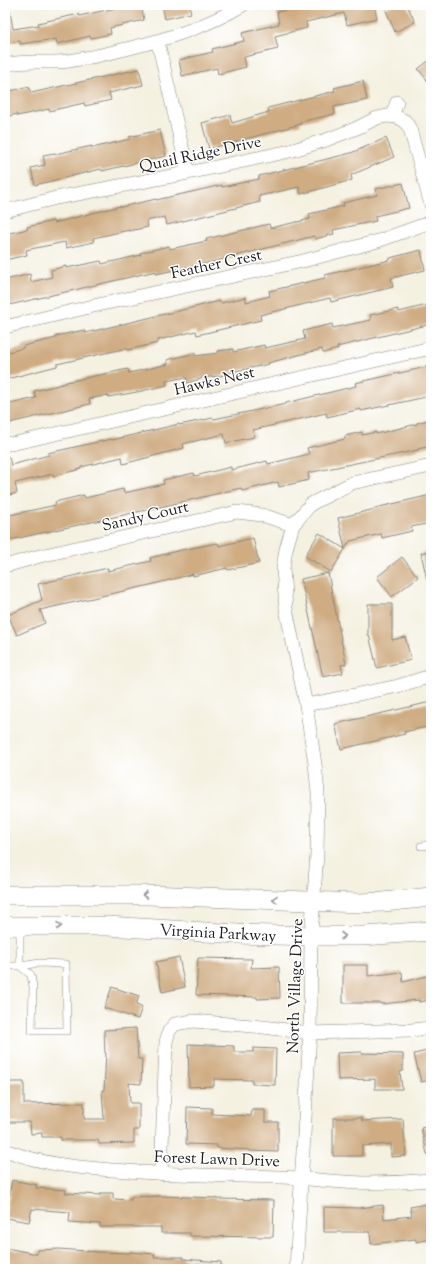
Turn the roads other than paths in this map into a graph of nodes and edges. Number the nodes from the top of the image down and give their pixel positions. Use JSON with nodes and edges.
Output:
{"nodes":[{"id":1,"x":243,"y":5,"type":"edge"},
{"id":2,"x":158,"y":42,"type":"junction"},
{"id":3,"x":5,"y":65,"type":"edge"},
{"id":4,"x":397,"y":102,"type":"dead end"},
{"id":5,"x":395,"y":117,"type":"junction"},
{"id":6,"x":188,"y":173,"type":"junction"},
{"id":7,"x":431,"y":205,"type":"edge"},
{"id":8,"x":5,"y":211,"type":"edge"},
{"id":9,"x":431,"y":222,"type":"edge"},
{"id":10,"x":5,"y":328,"type":"edge"},
{"id":11,"x":431,"y":348,"type":"edge"},
{"id":12,"x":5,"y":443,"type":"edge"},
{"id":13,"x":431,"y":466,"type":"edge"},
{"id":14,"x":293,"y":525,"type":"junction"},
{"id":15,"x":5,"y":566,"type":"edge"},
{"id":16,"x":431,"y":676,"type":"edge"},
{"id":17,"x":306,"y":705,"type":"junction"},
{"id":18,"x":431,"y":845,"type":"edge"},
{"id":19,"x":421,"y":846,"type":"dead end"},
{"id":20,"x":13,"y":895,"type":"edge"},
{"id":21,"x":431,"y":897,"type":"edge"},
{"id":22,"x":314,"y":901,"type":"junction"},
{"id":23,"x":12,"y":926,"type":"edge"},
{"id":24,"x":431,"y":931,"type":"edge"},
{"id":25,"x":311,"y":936,"type":"junction"},
{"id":26,"x":5,"y":966,"type":"edge"},
{"id":27,"x":20,"y":966,"type":"junction"},
{"id":28,"x":431,"y":1028,"type":"edge"},
{"id":29,"x":310,"y":1033,"type":"junction"},
{"id":30,"x":5,"y":1150,"type":"edge"},
{"id":31,"x":161,"y":1174,"type":"junction"},
{"id":32,"x":302,"y":1178,"type":"junction"},
{"id":33,"x":431,"y":1180,"type":"edge"},
{"id":34,"x":296,"y":1269,"type":"edge"}],
"edges":[{"from":1,"to":2,"type":"street"},
{"from":2,"to":3,"type":"street"},
{"from":2,"to":6,"type":"street"},
{"from":4,"to":5,"type":"street"},
{"from":5,"to":6,"type":"street","name":"Quail Ridge Drive"},
{"from":5,"to":7,"type":"street"},
{"from":6,"to":8,"type":"street","name":"Quail Ridge Drive"},
{"from":9,"to":10,"type":"street","name":"Feather Crest"},
{"from":11,"to":12,"type":"street","name":"Hawks Nest"},
{"from":13,"to":14,"type":"street"},
{"from":14,"to":15,"type":"street","name":"Sandy Court"},
{"from":14,"to":17,"type":"street","name":"North Village Drive"},
{"from":16,"to":17,"type":"street"},
{"from":17,"to":22,"type":"street","name":"North Village Drive"},
{"from":18,"to":19,"type":"lane"},
{"from":22,"to":20,"type":"main road","name":"Virginia Parkway","one_way":true},
{"from":20,"to":23,"type":"main road"},
{"from":21,"to":22,"type":"main road","name":"Virginia Parkway"},
{"from":22,"to":25,"type":"street","name":"North Village Drive"},
{"from":23,"to":25,"type":"main road","name":"Virginia Parkway","one_way":true},
{"from":23,"to":27,"type":"lane"},
{"from":25,"to":24,"type":"main road","name":"Virginia Parkway","one_way":true},
{"from":25,"to":29,"type":"street","name":"North Village Drive"},
{"from":26,"to":27,"type":"lane"},
{"from":27,"to":27,"type":"lane"},
{"from":28,"to":29,"type":"street"},
{"from":29,"to":31,"type":"street"},
{"from":29,"to":32,"type":"street","name":"North Village Drive"},
{"from":30,"to":31,"type":"street","name":"Forest Lawn Drive"},
{"from":31,"to":32,"type":"street","name":"Forest Lawn Drive"},
{"from":32,"to":33,"type":"street","name":"Forest Lawn Drive"},
{"from":32,"to":34,"type":"street","name":"North Village Drive"}]}
